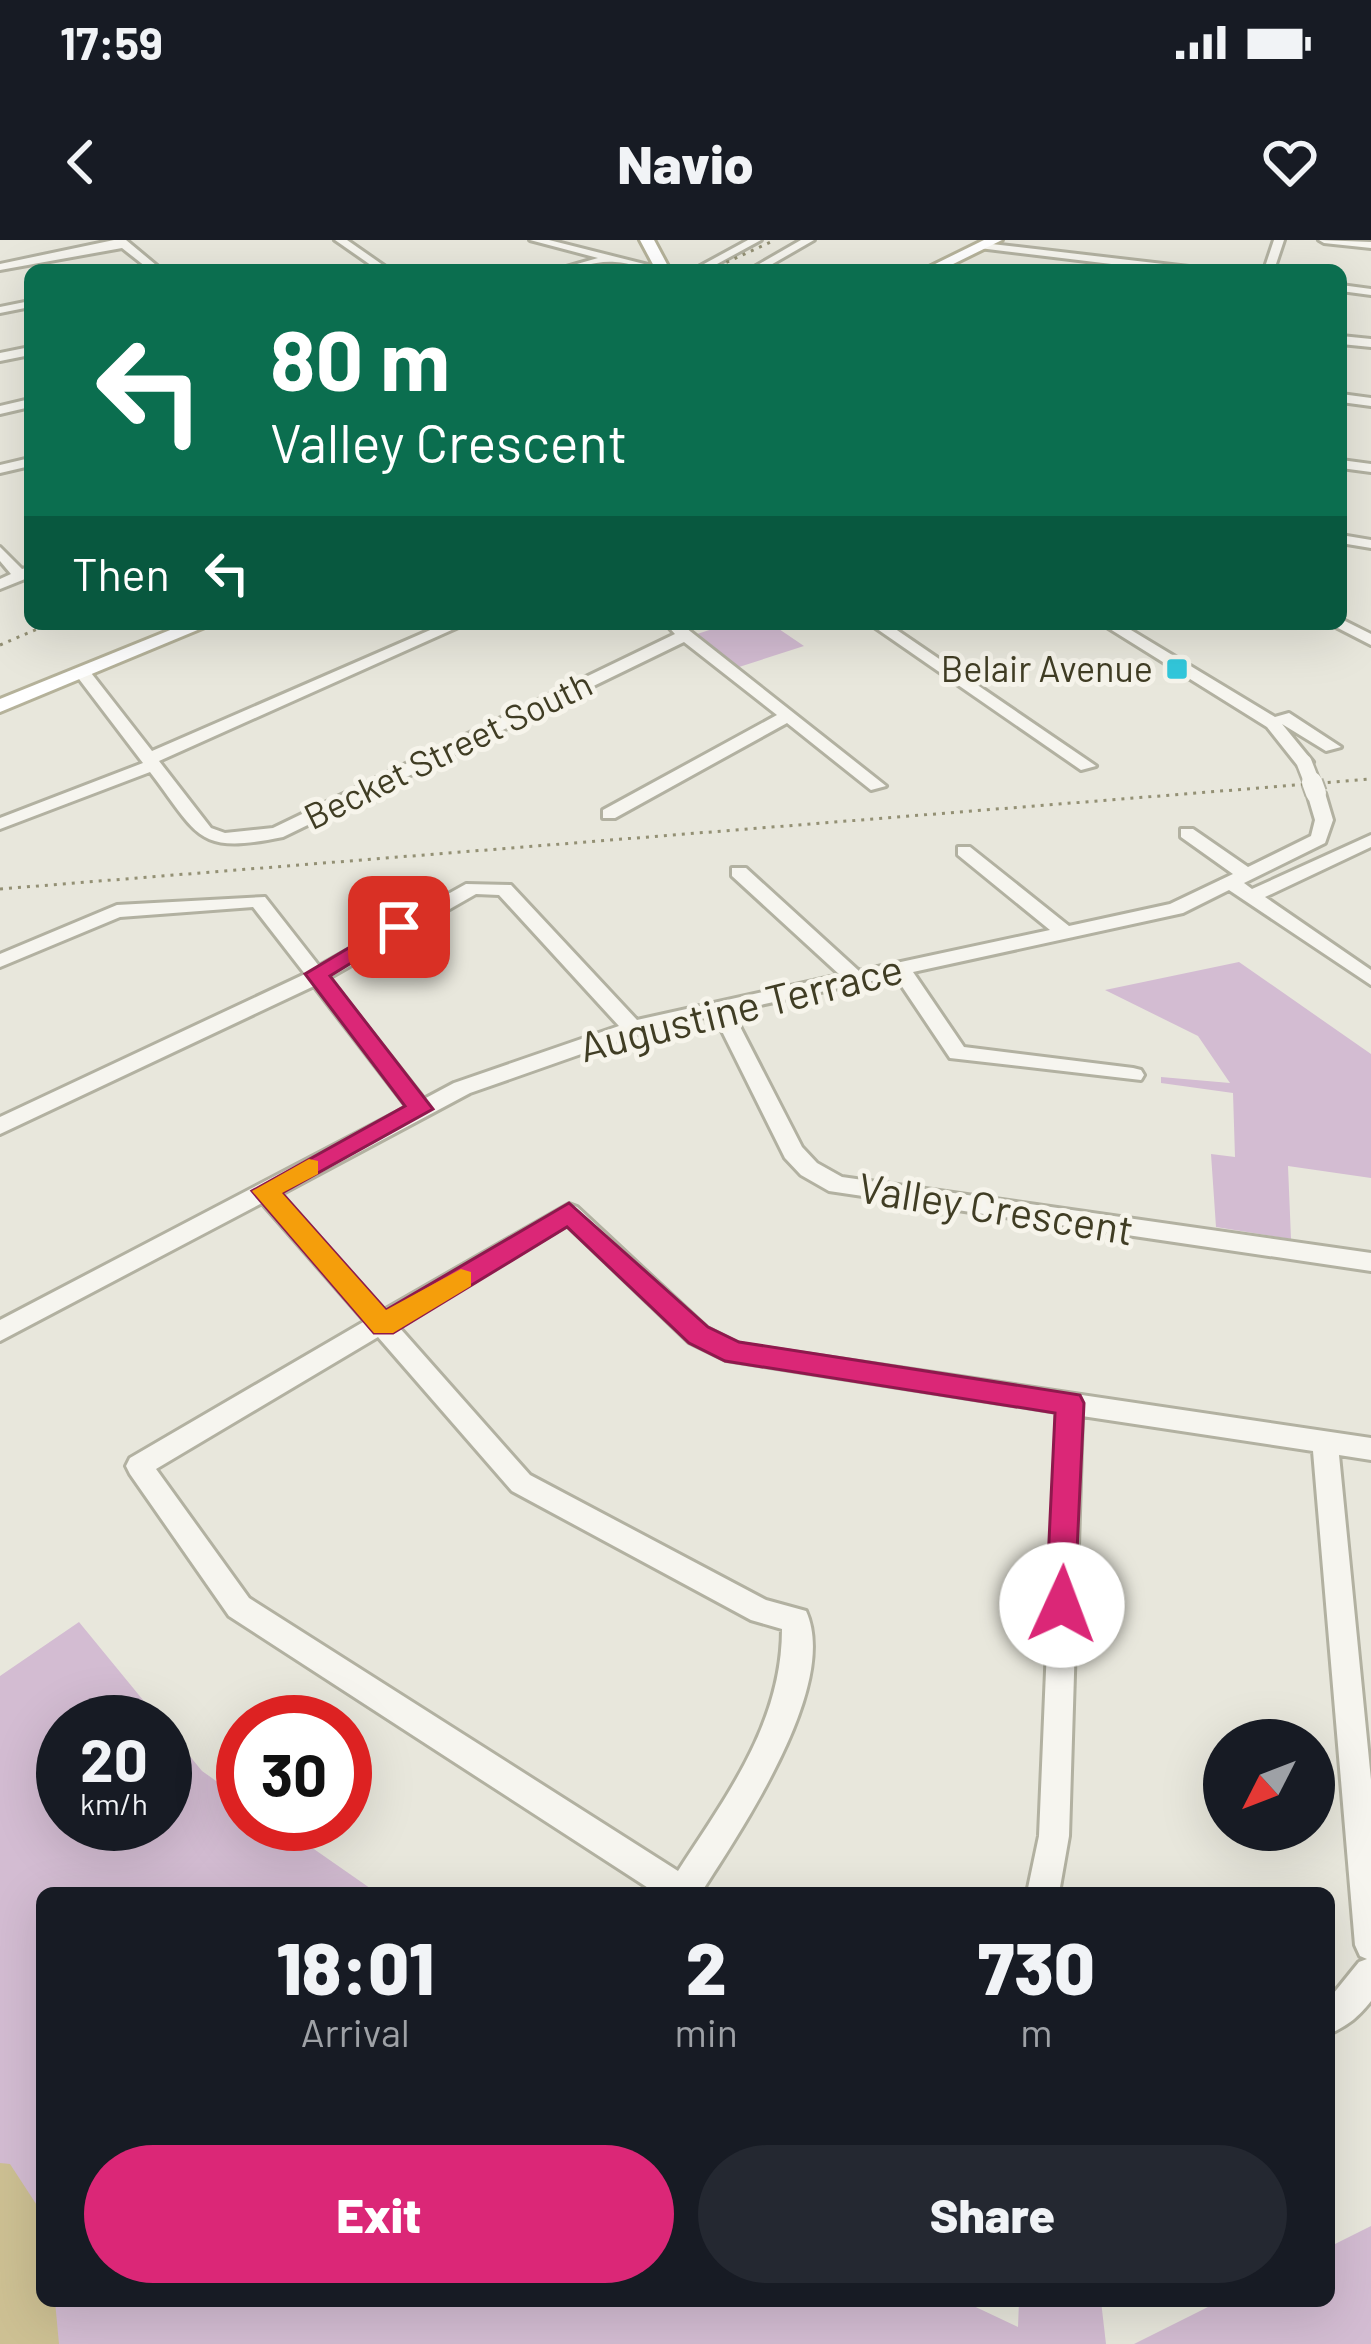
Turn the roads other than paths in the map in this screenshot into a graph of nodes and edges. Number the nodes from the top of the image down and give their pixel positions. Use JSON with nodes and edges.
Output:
{"nodes":[{"id":1,"x":156,"y":240,"type":"edge"},
{"id":2,"x":340,"y":240,"type":"edge"},
{"id":3,"x":535,"y":240,"type":"edge"},
{"id":4,"x":755,"y":240,"type":"edge"},
{"id":5,"x":809,"y":240,"type":"edge"},
{"id":6,"x":1324,"y":240,"type":"edge"},
{"id":7,"x":990,"y":242,"type":"edge"},
{"id":8,"x":123,"y":243,"type":"edge"},
{"id":9,"x":1371,"y":245,"type":"edge"},
{"id":10,"x":610,"y":258,"type":"junction"},
{"id":11,"x":149,"y":264,"type":"edge"},
{"id":12,"x":376,"y":264,"type":"edge"},
{"id":13,"x":586,"y":264,"type":"edge"},
{"id":14,"x":642,"y":264,"type":"edge"},
{"id":15,"x":709,"y":264,"type":"edge"},
{"id":16,"x":765,"y":264,"type":"edge"},
{"id":17,"x":943,"y":264,"type":"edge"},
{"id":18,"x":1146,"y":264,"type":"edge"},
{"id":19,"x":0,"y":267,"type":"edge"},
{"id":20,"x":0,"y":551,"type":"edge"},
{"id":21,"x":24,"y":572,"type":"edge"},
{"id":22,"x":187,"y":630,"type":"edge"},
{"id":23,"x":445,"y":630,"type":"edge"},
{"id":24,"x":678,"y":630,"type":"edge"},
{"id":25,"x":887,"y":630,"type":"edge"},
{"id":26,"x":1121,"y":630,"type":"edge"},
{"id":27,"x":82,"y":672,"type":"junction"},
{"id":28,"x":1229,"y":696,"type":"junction"},
{"id":29,"x":7,"y":701,"type":"edge"},
{"id":30,"x":788,"y":716,"type":"junction"},
{"id":31,"x":1275,"y":747,"type":"dead end"},
{"id":32,"x":1332,"y":747,"type":"dead end"},
{"id":33,"x":151,"y":762,"type":"junction"},
{"id":34,"x":1087,"y":766,"type":"dead end"},
{"id":35,"x":877,"y":786,"type":"dead end"},
{"id":36,"x":609,"y":814,"type":"dead end"},
{"id":37,"x":0,"y":824,"type":"edge"},
{"id":38,"x":1186,"y":833,"type":"dead end"},
{"id":39,"x":1371,"y":840,"type":"edge"},
{"id":40,"x":964,"y":851,"type":"dead end"},
{"id":41,"x":739,"y":872,"type":"dead end"},
{"id":42,"x":1244,"y":886,"type":"junction"},
{"id":43,"x":1066,"y":933,"type":"junction"},
{"id":44,"x":0,"y":961,"type":"edge"},
{"id":45,"x":900,"y":968,"type":"junction"},
{"id":46,"x":316,"y":974,"type":"junction"},
{"id":47,"x":854,"y":977,"type":"junction"},
{"id":48,"x":1371,"y":979,"type":"edge"},
{"id":49,"x":720,"y":1006,"type":"junction"},
{"id":50,"x":632,"y":1027,"type":"junction"},
{"id":51,"x":1133,"y":1075,"type":"dead end"},
{"id":52,"x":420,"y":1109,"type":"junction"},
{"id":53,"x":0,"y":1126,"type":"edge"},
{"id":54,"x":265,"y":1191,"type":"junction"},
{"id":55,"x":1371,"y":1262,"type":"edge"},
{"id":56,"x":383,"y":1325,"type":"junction"},
{"id":57,"x":0,"y":1331,"type":"edge"},
{"id":58,"x":1070,"y":1403,"type":"junction"},
{"id":59,"x":1325,"y":1442,"type":"junction"},
{"id":60,"x":1371,"y":1450,"type":"edge"},
{"id":61,"x":675,"y":1887,"type":"edge"},
{"id":62,"x":688,"y":1887,"type":"edge"},
{"id":63,"x":1044,"y":1887,"type":"edge"},
{"id":64,"x":1371,"y":1945,"type":"edge"},
{"id":65,"x":1371,"y":1974,"type":"edge"},
{"id":66,"x":1335,"y":2015,"type":"edge"}],
"edges":[{"from":1,"to":8,"type":"street"},
{"from":2,"to":12,"type":"street"},
{"from":3,"to":10,"type":"street"},
{"from":4,"to":15,"type":"street"},
{"from":5,"to":16,"type":"street"},
{"from":6,"to":9,"type":"street"},
{"from":7,"to":17,"type":"main road"},
{"from":7,"to":18,"type":"street"},
{"from":8,"to":11,"type":"street"},
{"from":8,"to":19,"type":"street"},
{"from":10,"to":13,"type":"street"},
{"from":10,"to":14,"type":"street"},
{"from":20,"to":21,"type":"street"},
{"from":22,"to":27,"type":"main road"},
{"from":23,"to":33,"type":"street"},
{"from":24,"to":30,"type":"street"},
{"from":24,"to":33,"type":"street","name":"Becket Street South"},
{"from":25,"to":34,"type":"street"},
{"from":26,"to":28,"type":"street"},
{"from":27,"to":29,"type":"main road"},
{"from":27,"to":33,"type":"street"},
{"from":28,"to":31,"type":"street"},
{"from":28,"to":32,"type":"street"},
{"from":28,"to":42,"type":"street","name":"Augustine Terrace"},
{"from":30,"to":35,"type":"street"},
{"from":30,"to":36,"type":"street"},
{"from":33,"to":37,"type":"street"},
{"from":38,"to":42,"type":"street"},
{"from":39,"to":42,"type":"street","name":"Augustine Terrace"},
{"from":40,"to":43,"type":"street"},
{"from":41,"to":47,"type":"street"},
{"from":42,"to":43,"type":"street","name":"Augustine Terrace"},
{"from":42,"to":48,"type":"street"},
{"from":43,"to":45,"type":"street","name":"Augustine Terrace"},
{"from":44,"to":46,"type":"street"},
{"from":45,"to":47,"type":"street","name":"Augustine Terrace"},
{"from":45,"to":51,"type":"street"},
{"from":46,"to":50,"type":"street"},
{"from":46,"to":52,"type":"street"},
{"from":46,"to":53,"type":"street"},
{"from":47,"to":49,"type":"street","name":"Augustine Terrace"},
{"from":49,"to":50,"type":"street","name":"Augustine Terrace"},
{"from":49,"to":55,"type":"street","name":"Valley Crescent"},
{"from":50,"to":52,"type":"street","name":"Augustine Terrace"},
{"from":52,"to":54,"type":"street","name":"Augustine Terrace"},
{"from":54,"to":56,"type":"street"},
{"from":54,"to":57,"type":"street","name":"Augustine Terrace"},
{"from":56,"to":58,"type":"street"},
{"from":56,"to":61,"type":"street"},
{"from":56,"to":62,"type":"street"},
{"from":58,"to":59,"type":"street"},
{"from":58,"to":63,"type":"street"},
{"from":59,"to":60,"type":"street"},
{"from":59,"to":64,"type":"street"},
{"from":65,"to":66,"type":"street"}]}
